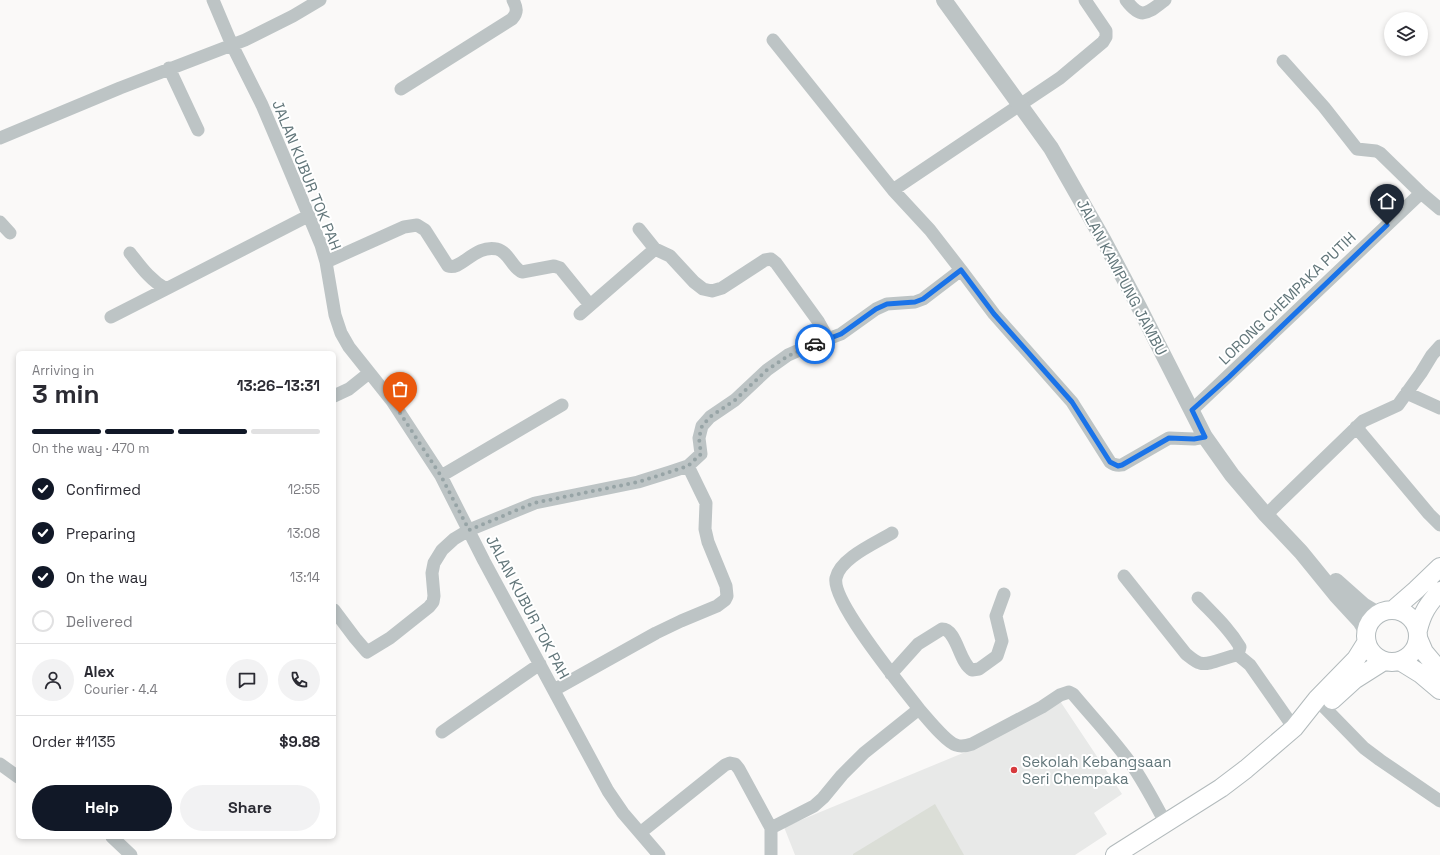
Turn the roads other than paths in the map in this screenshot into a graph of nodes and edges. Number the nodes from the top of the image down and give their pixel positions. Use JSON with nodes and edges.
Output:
{"nodes":[{"id":1,"x":213,"y":0,"type":"edge"},
{"id":2,"x":320,"y":0,"type":"edge"},
{"id":3,"x":513,"y":0,"type":"edge"},
{"id":4,"x":944,"y":0,"type":"edge"},
{"id":5,"x":1085,"y":0,"type":"edge"},
{"id":6,"x":1126,"y":0,"type":"edge"},
{"id":7,"x":1165,"y":0,"type":"edge"},
{"id":8,"x":773,"y":40,"type":"dead end"},
{"id":9,"x":232,"y":45,"type":"junction"},
{"id":10,"x":1283,"y":61,"type":"dead end"},
{"id":11,"x":169,"y":68,"type":"junction"},
{"id":12,"x":401,"y":89,"type":"dead end"},
{"id":13,"x":1020,"y":104,"type":"junction"},
{"id":14,"x":198,"y":130,"type":"dead end"},
{"id":15,"x":0,"y":138,"type":"edge"},
{"id":16,"x":893,"y":190,"type":"junction"},
{"id":17,"x":1421,"y":193,"type":"junction"},
{"id":18,"x":1440,"y":209,"type":"edge"},
{"id":19,"x":308,"y":216,"type":"junction"},
{"id":20,"x":0,"y":222,"type":"edge"},
{"id":21,"x":639,"y":229,"type":"dead end"},
{"id":22,"x":10,"y":234,"type":"dead end"},
{"id":23,"x":655,"y":249,"type":"junction"},
{"id":24,"x":130,"y":253,"type":"dead end"},
{"id":25,"x":326,"y":262,"type":"junction"},
{"id":26,"x":961,"y":270,"type":"junction"},
{"id":27,"x":166,"y":289,"type":"junction"},
{"id":28,"x":590,"y":306,"type":"junction"},
{"id":29,"x":580,"y":314,"type":"dead end"},
{"id":30,"x":111,"y":317,"type":"dead end"},
{"id":31,"x":828,"y":339,"type":"junction"},
{"id":32,"x":1440,"y":346,"type":"edge"},
{"id":33,"x":369,"y":373,"type":"junction"},
{"id":34,"x":1407,"y":392,"type":"junction"},
{"id":35,"x":336,"y":395,"type":"edge"},
{"id":36,"x":562,"y":405,"type":"dead end"},
{"id":37,"x":1440,"y":408,"type":"edge"},
{"id":38,"x":1192,"y":410,"type":"junction"},
{"id":39,"x":1356,"y":427,"type":"junction"},
{"id":40,"x":1205,"y":437,"type":"junction"},
{"id":41,"x":688,"y":466,"type":"junction"},
{"id":42,"x":441,"y":476,"type":"junction"},
{"id":43,"x":1266,"y":515,"type":"junction"},
{"id":44,"x":1440,"y":525,"type":"edge"},
{"id":45,"x":469,"y":530,"type":"junction"},
{"id":46,"x":892,"y":533,"type":"dead end"},
{"id":47,"x":1301,"y":552,"type":"junction"},
{"id":48,"x":1440,"y":567,"type":"edge"},
{"id":49,"x":1124,"y":576,"type":"dead end"},
{"id":50,"x":1440,"y":591,"type":"edge"},
{"id":51,"x":1004,"y":594,"type":"dead end"},
{"id":52,"x":1198,"y":598,"type":"dead end"},
{"id":53,"x":1385,"y":612,"type":"junction"},
{"id":54,"x":336,"y":613,"type":"edge"},
{"id":55,"x":1418,"y":634,"type":"junction"},
{"id":56,"x":1366,"y":637,"type":"junction"},
{"id":57,"x":1238,"y":655,"type":"junction"},
{"id":58,"x":1392,"y":661,"type":"junction"},
{"id":59,"x":540,"y":664,"type":"junction"},
{"id":60,"x":1440,"y":671,"type":"edge"},
{"id":61,"x":891,"y":674,"type":"junction"},
{"id":62,"x":554,"y":690,"type":"junction"},
{"id":63,"x":1440,"y":690,"type":"edge"},
{"id":64,"x":1324,"y":707,"type":"junction"},
{"id":65,"x":919,"y":709,"type":"junction"},
{"id":66,"x":1294,"y":728,"type":"junction"},
{"id":67,"x":442,"y":732,"type":"dead end"},
{"id":68,"x":0,"y":764,"type":"edge"},
{"id":69,"x":16,"y":772,"type":"edge"},
{"id":70,"x":1440,"y":801,"type":"edge"},
{"id":71,"x":1166,"y":824,"type":"junction"},
{"id":72,"x":771,"y":828,"type":"junction"},
{"id":73,"x":640,"y":832,"type":"junction"},
{"id":74,"x":114,"y":839,"type":"edge"},
{"id":75,"x":131,"y":855,"type":"edge"},
{"id":76,"x":659,"y":855,"type":"edge"},
{"id":77,"x":770,"y":855,"type":"edge"},
{"id":78,"x":1115,"y":855,"type":"edge"}],
"edges":[{"from":1,"to":9,"type":"street","name":"JALAN KUBUR TOK PAH"},
{"from":2,"to":9,"type":"street"},
{"from":3,"to":12,"type":"street"},
{"from":4,"to":13,"type":"street","name":"JALAN KAMPUNG JAMBU"},
{"from":5,"to":13,"type":"street"},
{"from":6,"to":7,"type":"street"},
{"from":8,"to":16,"type":"street"},
{"from":9,"to":11,"type":"street"},
{"from":9,"to":19,"type":"street","name":"JALAN KUBUR TOK PAH"},
{"from":10,"to":17,"type":"street"},
{"from":11,"to":14,"type":"street"},
{"from":11,"to":15,"type":"street"},
{"from":13,"to":16,"type":"street"},
{"from":13,"to":38,"type":"street","name":"JALAN KAMPUNG JAMBU"},
{"from":16,"to":26,"type":"street"},
{"from":17,"to":18,"type":"street"},
{"from":17,"to":38,"type":"street","name":"LORONG CHEMPAKA PUTIH"},
{"from":19,"to":25,"type":"street","name":"JALAN KUBUR TOK PAH"},
{"from":19,"to":27,"type":"street"},
{"from":20,"to":22,"type":"street"},
{"from":21,"to":23,"type":"street"},
{"from":23,"to":28,"type":"street"},
{"from":23,"to":31,"type":"street"},
{"from":24,"to":27,"type":"street"},
{"from":25,"to":28,"type":"street"},
{"from":25,"to":33,"type":"street","name":"JALAN KUBUR TOK PAH"},
{"from":26,"to":31,"type":"street"},
{"from":26,"to":40,"type":"street"},
{"from":27,"to":30,"type":"street"},
{"from":28,"to":29,"type":"street"},
{"from":31,"to":41,"type":"street"},
{"from":32,"to":34,"type":"street"},
{"from":33,"to":35,"type":"street"},
{"from":33,"to":42,"type":"street","name":"JALAN KUBUR TOK PAH"},
{"from":34,"to":37,"type":"street"},
{"from":34,"to":39,"type":"street"},
{"from":36,"to":42,"type":"street"},
{"from":38,"to":40,"type":"street","name":"JALAN KAMPUNG JAMBU"},
{"from":39,"to":43,"type":"street"},
{"from":39,"to":44,"type":"street"},
{"from":40,"to":43,"type":"street","name":"JALAN KAMPUNG JAMBU"},
{"from":41,"to":45,"type":"street"},
{"from":41,"to":62,"type":"street"},
{"from":42,"to":45,"type":"street","name":"JALAN KUBUR TOK PAH"},
{"from":43,"to":47,"type":"street","name":"JALAN KAMPUNG JAMBU"},
{"from":45,"to":54,"type":"street"},
{"from":45,"to":59,"type":"street","name":"JALAN KUBUR TOK PAH"},
{"from":46,"to":61,"type":"street"},
{"from":47,"to":53,"type":"street","name":"JALAN KAMPUNG JAMBU"},
{"from":47,"to":56,"type":"street","name":"JALAN KAMPUNG JAMBU"},
{"from":48,"to":53,"type":"main road"},
{"from":49,"to":57,"type":"street"},
{"from":50,"to":55,"type":"main road"},
{"from":51,"to":61,"type":"street"},
{"from":52,"to":57,"type":"street"},
{"from":53,"to":55,"type":"main road"},
{"from":53,"to":56,"type":"main road"},
{"from":55,"to":58,"type":"main road"},
{"from":55,"to":60,"type":"main road"},
{"from":56,"to":58,"type":"main road"},
{"from":56,"to":66,"type":"main road"},
{"from":57,"to":66,"type":"street"},
{"from":58,"to":63,"type":"main road"},
{"from":58,"to":64,"type":"main road"},
{"from":59,"to":62,"type":"street","name":"JALAN KUBUR TOK PAH"},
{"from":59,"to":67,"type":"street"},
{"from":61,"to":65,"type":"street"},
{"from":62,"to":73,"type":"street","name":"JALAN KUBUR TOK PAH"},
{"from":64,"to":66,"type":"main road"},
{"from":64,"to":70,"type":"street"},
{"from":65,"to":71,"type":"street"},
{"from":65,"to":72,"type":"street"},
{"from":66,"to":71,"type":"main road"},
{"from":68,"to":69,"type":"street"},
{"from":71,"to":78,"type":"main road"},
{"from":72,"to":73,"type":"street"},
{"from":72,"to":77,"type":"street"},
{"from":73,"to":76,"type":"street","name":"JALAN KUBUR TOK PAH"},
{"from":74,"to":75,"type":"street"}]}
